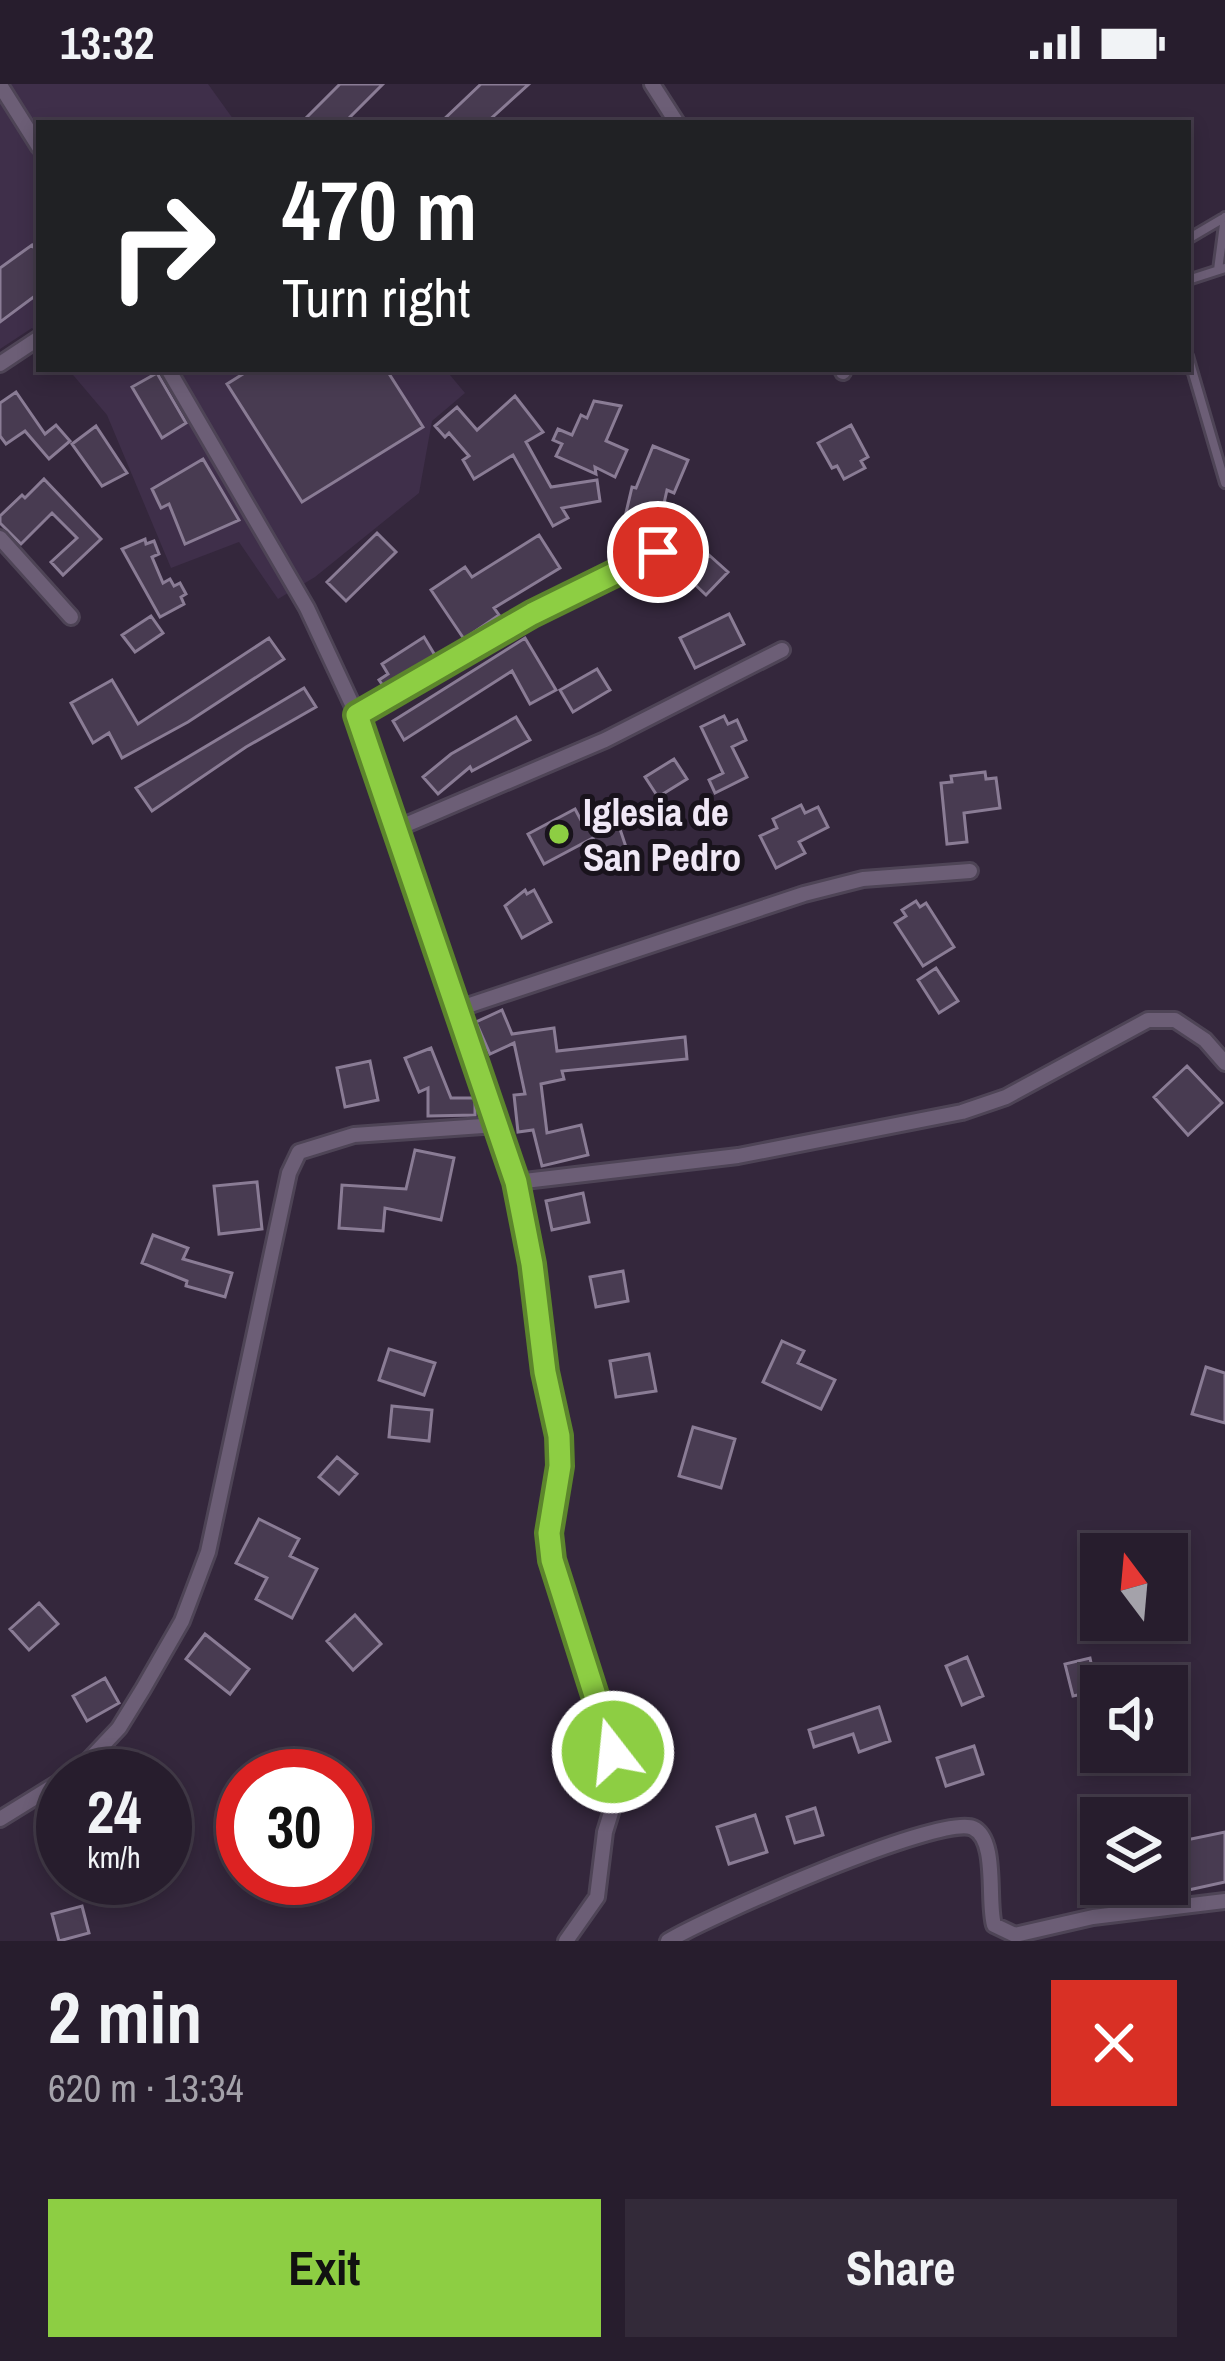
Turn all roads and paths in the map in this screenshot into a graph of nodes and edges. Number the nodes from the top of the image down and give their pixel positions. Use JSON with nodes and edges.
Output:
{"nodes":[{"id":1,"x":652,"y":84,"type":"edge"},
{"id":2,"x":0,"y":85,"type":"edge"},
{"id":3,"x":675,"y":120,"type":"edge"},
{"id":4,"x":36,"y":142,"type":"edge"},
{"id":5,"x":1224,"y":218,"type":"edge"},
{"id":6,"x":1191,"y":237,"type":"edge"},
{"id":7,"x":1221,"y":269,"type":"edge"},
{"id":8,"x":1191,"y":279,"type":"edge"},
{"id":9,"x":36,"y":340,"type":"edge"},
{"id":10,"x":0,"y":364,"type":"edge"},
{"id":11,"x":1191,"y":366,"type":"edge"},
{"id":12,"x":170,"y":372,"type":"edge"},
{"id":13,"x":1225,"y":483,"type":"edge"},
{"id":14,"x":686,"y":535,"type":"dead end"},
{"id":15,"x":0,"y":538,"type":"edge"},
{"id":16,"x":71,"y":617,"type":"dead end"},
{"id":17,"x":782,"y":650,"type":"dead end"},
{"id":18,"x":357,"y":715,"type":"junction"},
{"id":19,"x":397,"y":829,"type":"junction"},
{"id":20,"x":970,"y":871,"type":"dead end"},
{"id":21,"x":455,"y":1010,"type":"junction"},
{"id":22,"x":1225,"y":1063,"type":"edge"},
{"id":23,"x":496,"y":1125,"type":"junction"},
{"id":24,"x":516,"y":1182,"type":"junction"},
{"id":25,"x":99,"y":1749,"type":"edge"},
{"id":26,"x":36,"y":1797,"type":"edge"},
{"id":27,"x":0,"y":1820,"type":"edge"},
{"id":28,"x":1225,"y":1901,"type":"edge"},
{"id":29,"x":566,"y":1941,"type":"edge"},
{"id":30,"x":668,"y":1941,"type":"edge"}],
"edges":[{"from":1,"to":3,"type":"street"},
{"from":2,"to":4,"type":"street"},
{"from":5,"to":6,"type":"lane"},
{"from":5,"to":7,"type":"lane"},
{"from":7,"to":8,"type":"lane"},
{"from":9,"to":10,"type":"street"},
{"from":11,"to":13,"type":"lane"},
{"from":12,"to":18,"type":"street"},
{"from":14,"to":18,"type":"street"},
{"from":15,"to":16,"type":"street"},
{"from":17,"to":19,"type":"street"},
{"from":18,"to":19,"type":"street"},
{"from":19,"to":21,"type":"street"},
{"from":20,"to":21,"type":"street"},
{"from":21,"to":23,"type":"street"},
{"from":22,"to":24,"type":"street"},
{"from":23,"to":24,"type":"street"},
{"from":23,"to":25,"type":"street"},
{"from":24,"to":29,"type":"street"},
{"from":26,"to":27,"type":"street"},
{"from":28,"to":30,"type":"street"}]}
